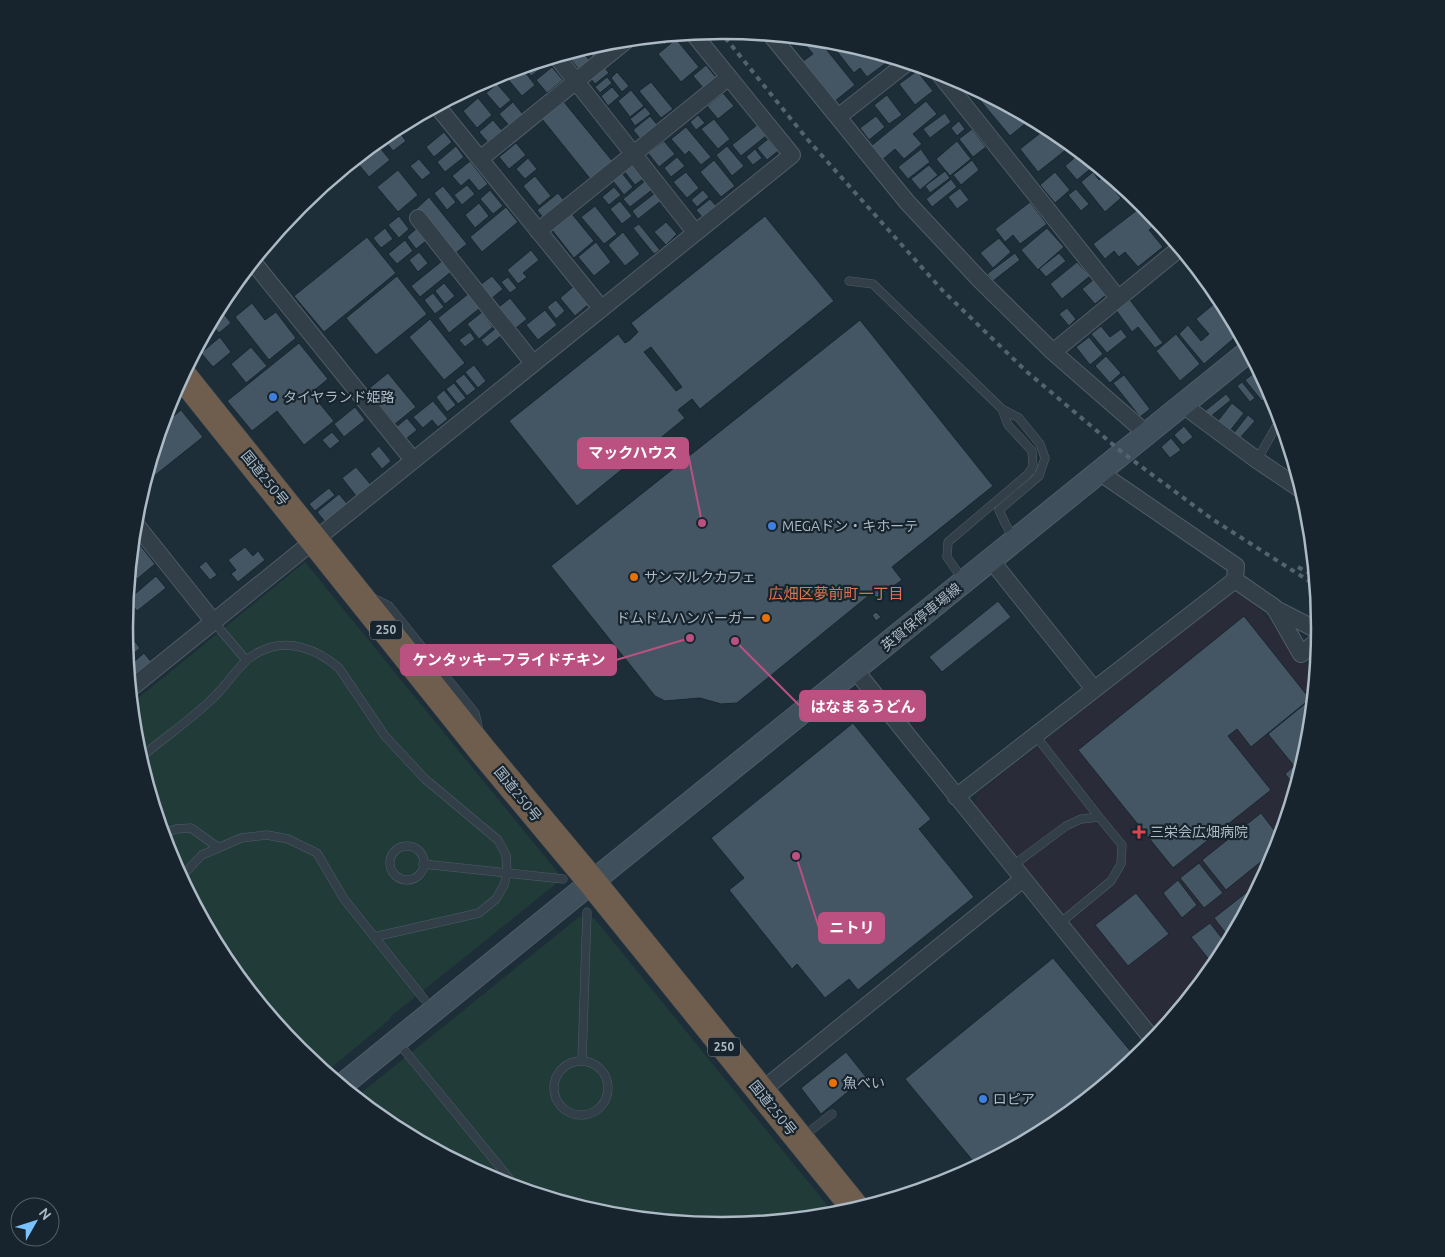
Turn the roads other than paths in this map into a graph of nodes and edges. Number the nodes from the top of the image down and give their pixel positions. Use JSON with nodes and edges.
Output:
{"nodes":[{"id":1,"x":698,"y":40,"type":"edge"},
{"id":2,"x":776,"y":42,"type":"edge"},
{"id":3,"x":616,"y":49,"type":"edge"},
{"id":4,"x":561,"y":62,"type":"edge"},
{"id":5,"x":902,"y":67,"type":"edge"},
{"id":6,"x":729,"y":77,"type":"junction"},
{"id":7,"x":576,"y":81,"type":"junction"},
{"id":8,"x":947,"y":84,"type":"edge"},
{"id":9,"x":441,"y":111,"type":"edge"},
{"id":10,"x":838,"y":117,"type":"junction"},
{"id":11,"x":634,"y":154,"type":"junction"},
{"id":12,"x":480,"y":158,"type":"junction"},
{"id":13,"x":418,"y":218,"type":"dead end"},
{"id":14,"x":538,"y":232,"type":"junction"},
{"id":15,"x":695,"y":232,"type":"junction"},
{"id":16,"x":1176,"y":252,"type":"edge"},
{"id":17,"x":257,"y":267,"type":"edge"},
{"id":18,"x":849,"y":281,"type":"dead end"},
{"id":19,"x":1118,"y":298,"type":"junction"},
{"id":20,"x":601,"y":308,"type":"junction"},
{"id":21,"x":1053,"y":352,"type":"junction"},
{"id":22,"x":1244,"y":355,"type":"edge"},
{"id":23,"x":533,"y":363,"type":"junction"},
{"id":24,"x":187,"y":383,"type":"edge"},
{"id":25,"x":1183,"y":405,"type":"junction"},
{"id":26,"x":1002,"y":409,"type":"junction"},
{"id":27,"x":1276,"y":427,"type":"edge"},
{"id":28,"x":1146,"y":434,"type":"junction"},
{"id":29,"x":412,"y":460,"type":"junction"},
{"id":30,"x":1257,"y":460,"type":"junction"},
{"id":31,"x":1099,"y":472,"type":"junction"},
{"id":32,"x":1293,"y":482,"type":"edge"},
{"id":33,"x":141,"y":531,"type":"edge"},
{"id":34,"x":314,"y":540,"type":"junction"},
{"id":35,"x":1015,"y":540,"type":"junction"},
{"id":36,"x":991,"y":560,"type":"junction"},
{"id":37,"x":1235,"y":580,"type":"junction"},
{"id":38,"x":964,"y":582,"type":"junction"},
{"id":39,"x":1274,"y":607,"type":"junction"},
{"id":40,"x":213,"y":621,"type":"junction"},
{"id":41,"x":1312,"y":627,"type":"edge"},
{"id":42,"x":1312,"y":646,"type":"edge"},
{"id":43,"x":246,"y":660,"type":"junction"},
{"id":44,"x":854,"y":670,"type":"junction"},
{"id":45,"x":136,"y":684,"type":"edge"},
{"id":46,"x":1094,"y":690,"type":"junction"},
{"id":47,"x":1036,"y":735,"type":"junction"},
{"id":48,"x":146,"y":753,"type":"edge"},
{"id":49,"x":956,"y":797,"type":"junction"},
{"id":50,"x":1100,"y":817,"type":"junction"},
{"id":51,"x":169,"y":831,"type":"edge"},
{"id":52,"x":219,"y":848,"type":"junction"},
{"id":53,"x":424,"y":864,"type":"junction"},
{"id":54,"x":1012,"y":866,"type":"junction"},
{"id":55,"x":186,"y":872,"type":"edge"},
{"id":56,"x":507,"y":873,"type":"junction"},
{"id":57,"x":563,"y":879,"type":"dead end"},
{"id":58,"x":1023,"y":879,"type":"junction"},
{"id":59,"x":592,"y":882,"type":"junction"},
{"id":60,"x":587,"y":912,"type":"dead end"},
{"id":61,"x":1059,"y":924,"type":"junction"},
{"id":62,"x":374,"y":937,"type":"junction"},
{"id":63,"x":424,"y":999,"type":"dead end"},
{"id":64,"x":1149,"y":1035,"type":"edge"},
{"id":65,"x":405,"y":1051,"type":"dead end"},
{"id":66,"x":582,"y":1061,"type":"junction"},
{"id":67,"x":346,"y":1082,"type":"edge"},
{"id":68,"x":760,"y":1092,"type":"junction"},
{"id":69,"x":832,"y":1114,"type":"dead end"},
{"id":70,"x":810,"y":1131,"type":"dead end"},
{"id":71,"x":508,"y":1177,"type":"edge"},
{"id":72,"x":852,"y":1204,"type":"edge"}],
"edges":[{"from":1,"to":6,"type":"street"},
{"from":2,"to":10,"type":"street"},
{"from":3,"to":7,"type":"street"},
{"from":4,"to":7,"type":"street"},
{"from":5,"to":10,"type":"street"},
{"from":6,"to":11,"type":"street"},
{"from":6,"to":15,"type":"street"},
{"from":7,"to":11,"type":"street"},
{"from":7,"to":12,"type":"street"},
{"from":8,"to":19,"type":"street"},
{"from":9,"to":12,"type":"street"},
{"from":10,"to":21,"type":"street"},
{"from":11,"to":14,"type":"street"},
{"from":11,"to":15,"type":"street"},
{"from":12,"to":14,"type":"street"},
{"from":13,"to":23,"type":"street"},
{"from":14,"to":20,"type":"street"},
{"from":15,"to":20,"type":"street"},
{"from":16,"to":19,"type":"street"},
{"from":17,"to":29,"type":"street"},
{"from":18,"to":26,"type":"lane"},
{"from":19,"to":21,"type":"street"},
{"from":20,"to":23,"type":"street"},
{"from":21,"to":28,"type":"street"},
{"from":22,"to":25,"type":"main road","name":"英賀保停車場線"},
{"from":23,"to":29,"type":"street"},
{"from":24,"to":34,"type":"highway","name":"国道250号","number":"250"},
{"from":25,"to":28,"type":"main road","name":"英賀保停車場線"},
{"from":25,"to":30,"type":"street"},
{"from":26,"to":35,"type":"lane"},
{"from":26,"to":38,"type":"lane"},
{"from":27,"to":30,"type":"lane"},
{"from":28,"to":31,"type":"main road","name":"英賀保停車場線"},
{"from":29,"to":34,"type":"street"},
{"from":30,"to":32,"type":"street"},
{"from":31,"to":35,"type":"main road","name":"英賀保停車場線"},
{"from":31,"to":37,"type":"street"},
{"from":33,"to":40,"type":"street"},
{"from":34,"to":40,"type":"street"},
{"from":34,"to":59,"type":"highway","name":"国道250号","number":"250"},
{"from":35,"to":36,"type":"main road","name":"英賀保停車場線"},
{"from":36,"to":38,"type":"main road","name":"英賀保停車場線"},
{"from":36,"to":46,"type":"street"},
{"from":37,"to":39,"type":"street"},
{"from":37,"to":46,"type":"street"},
{"from":38,"to":44,"type":"main road","name":"英賀保停車場線"},
{"from":39,"to":41,"type":"street"},
{"from":39,"to":42,"type":"street"},
{"from":40,"to":43,"type":"lane"},
{"from":40,"to":45,"type":"street"},
{"from":43,"to":48,"type":"lane"},
{"from":43,"to":56,"type":"lane"},
{"from":44,"to":49,"type":"street"},
{"from":44,"to":59,"type":"main road","name":"英賀保停車場線"},
{"from":46,"to":47,"type":"street"},
{"from":47,"to":49,"type":"street"},
{"from":47,"to":50,"type":"lane"},
{"from":49,"to":54,"type":"street"},
{"from":50,"to":54,"type":"lane"},
{"from":50,"to":61,"type":"lane"},
{"from":51,"to":52,"type":"lane"},
{"from":52,"to":55,"type":"lane"},
{"from":52,"to":62,"type":"lane"},
{"from":53,"to":53,"type":"lane"},
{"from":53,"to":56,"type":"lane"},
{"from":54,"to":58,"type":"street"},
{"from":56,"to":57,"type":"lane"},
{"from":56,"to":62,"type":"lane"},
{"from":58,"to":61,"type":"street"},
{"from":58,"to":68,"type":"street"},
{"from":59,"to":67,"type":"main road","name":"英賀保停車場線"},
{"from":59,"to":68,"type":"highway","name":"国道250号","number":"250"},
{"from":60,"to":66,"type":"lane"},
{"from":61,"to":64,"type":"street"},
{"from":62,"to":63,"type":"lane"},
{"from":65,"to":71,"type":"lane"},
{"from":66,"to":66,"type":"lane"},
{"from":68,"to":72,"type":"highway","name":"国道250号","number":"250"},
{"from":69,"to":70,"type":"lane"}]}
